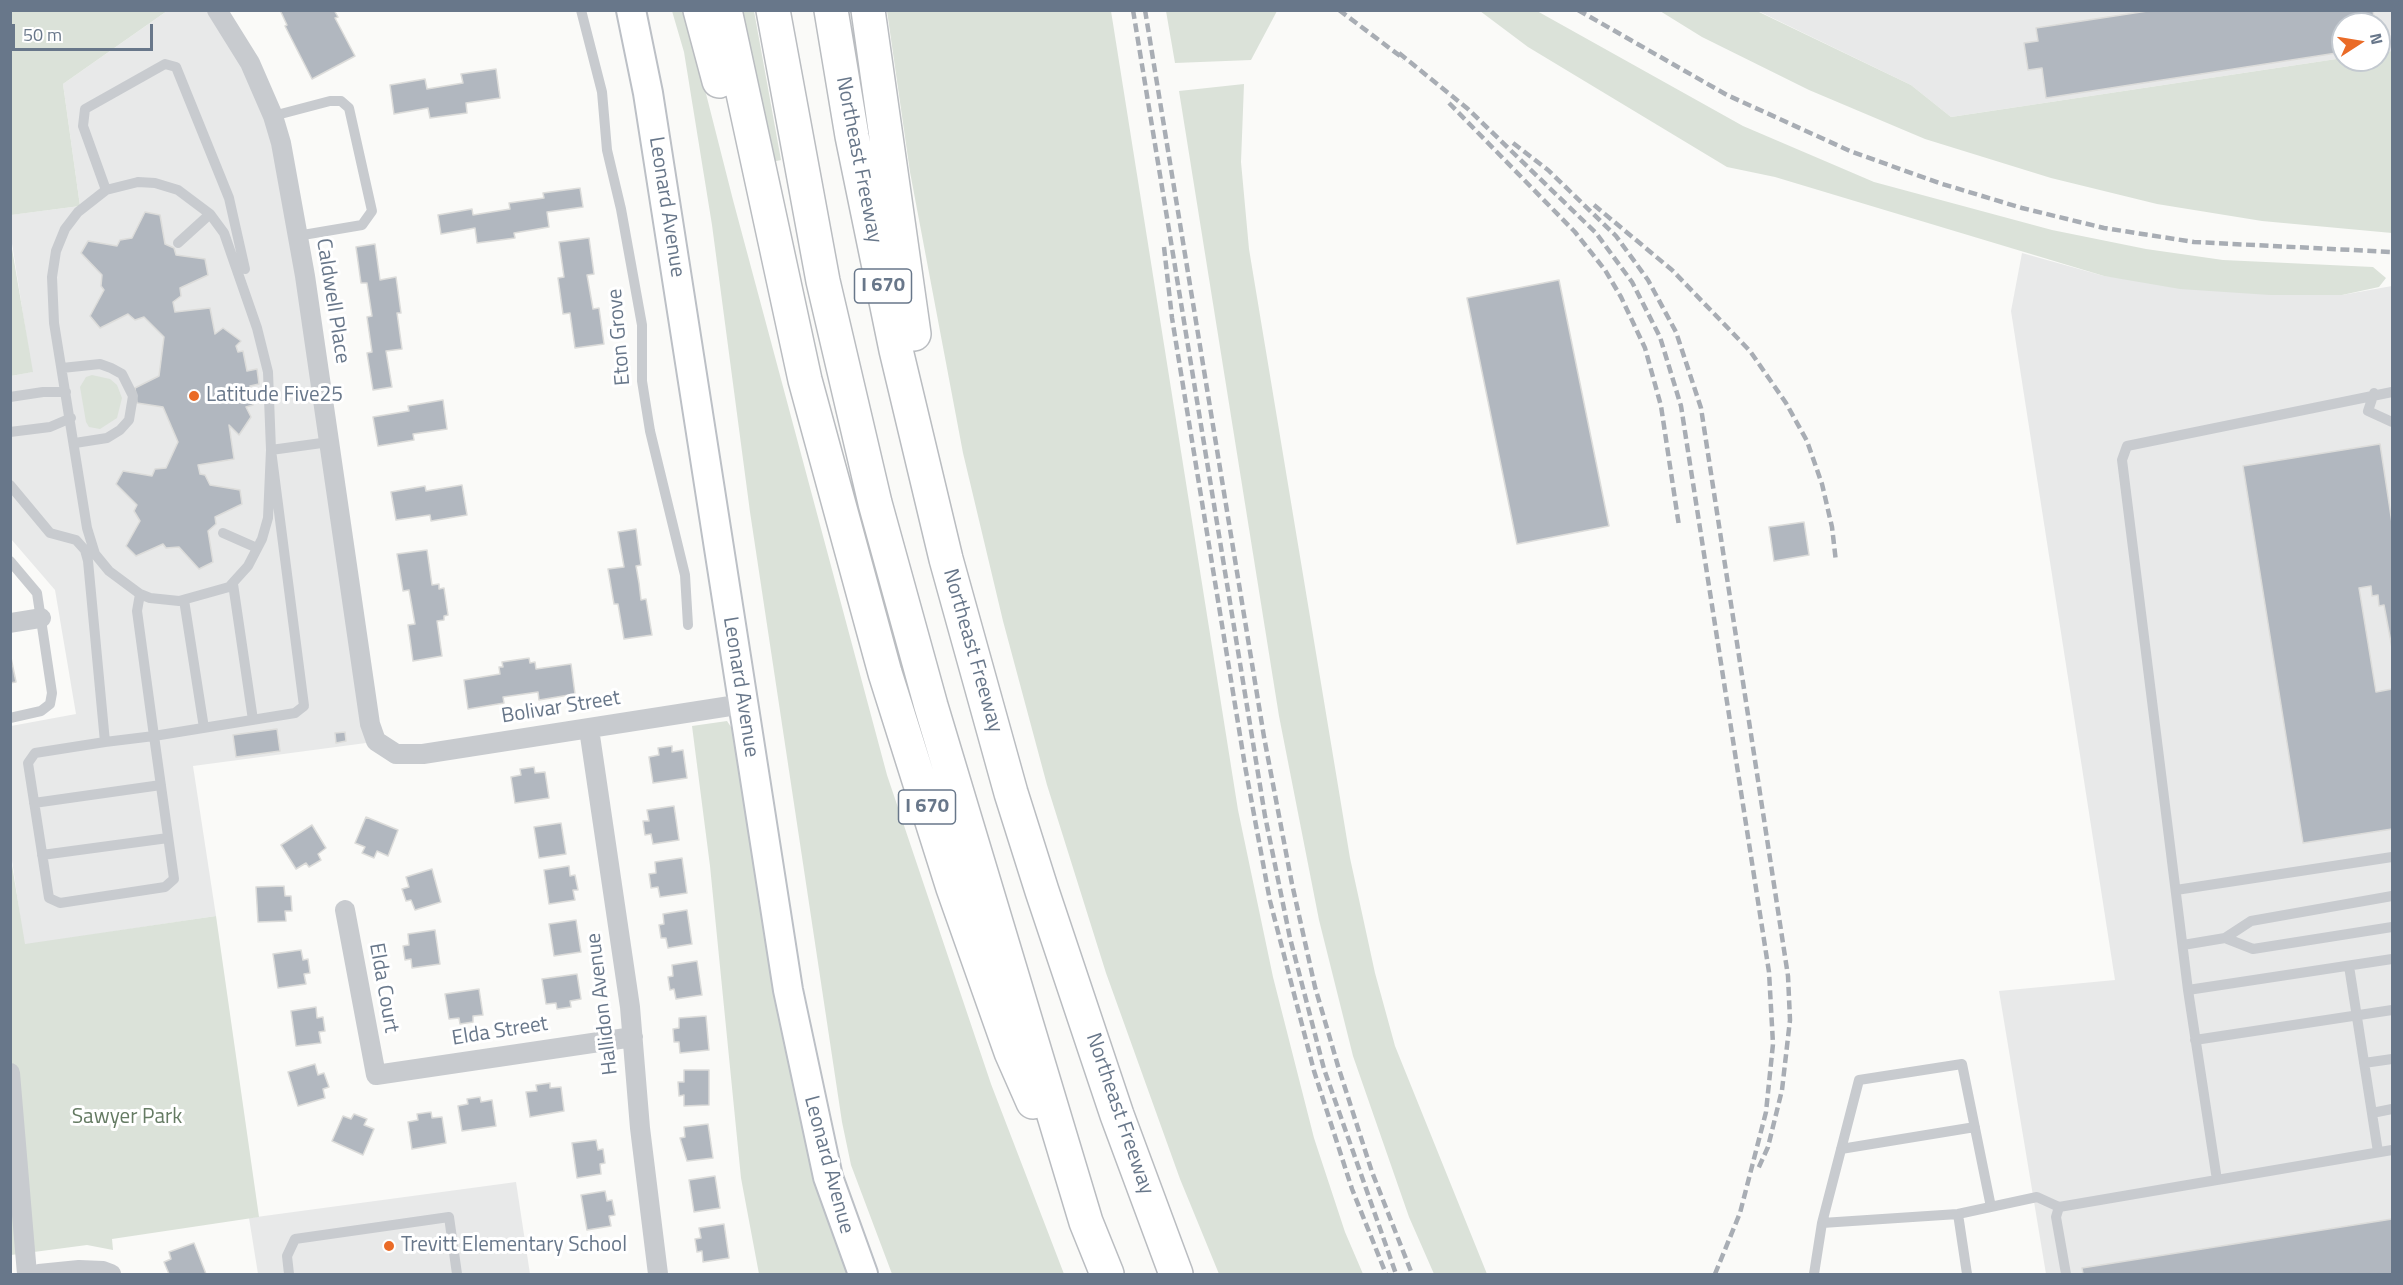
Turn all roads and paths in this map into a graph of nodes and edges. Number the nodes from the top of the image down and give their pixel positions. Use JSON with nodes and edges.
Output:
{"nodes":[{"id":1,"x":216,"y":10,"type":"edge"},
{"id":2,"x":580,"y":10,"type":"edge"},
{"id":3,"x":631,"y":10,"type":"edge"},
{"id":4,"x":642,"y":10,"type":"edge"},
{"id":5,"x":700,"y":10,"type":"edge"},
{"id":6,"x":725,"y":10,"type":"edge"},
{"id":7,"x":773,"y":10,"type":"edge"},
{"id":8,"x":831,"y":10,"type":"edge"},
{"id":9,"x":868,"y":10,"type":"edge"},
{"id":10,"x":648,"y":93,"type":"junction"},
{"id":11,"x":273,"y":116,"type":"junction"},
{"id":12,"x":106,"y":190,"type":"junction"},
{"id":13,"x":210,"y":214,"type":"junction"},
{"id":14,"x":297,"y":236,"type":"junction"},
{"id":15,"x":178,"y":243,"type":"dead end"},
{"id":16,"x":257,"y":328,"type":"junction"},
{"id":17,"x":62,"y":368,"type":"junction"},
{"id":18,"x":805,"y":380,"type":"junction"},
{"id":19,"x":66,"y":392,"type":"junction"},
{"id":20,"x":2392,"y":392,"type":"edge"},
{"id":21,"x":2374,"y":393,"type":"junction"},
{"id":22,"x":10,"y":397,"type":"edge"},
{"id":23,"x":71,"y":418,"type":"junction"},
{"id":24,"x":2392,"y":422,"type":"edge"},
{"id":25,"x":10,"y":432,"type":"edge"},
{"id":26,"x":329,"y":442,"type":"junction"},
{"id":27,"x":75,"y":443,"type":"junction"},
{"id":28,"x":271,"y":450,"type":"junction"},
{"id":29,"x":10,"y":485,"type":"edge"},
{"id":30,"x":223,"y":533,"type":"dead end"},
{"id":31,"x":258,"y":548,"type":"junction"},
{"id":32,"x":946,"y":559,"type":"junction"},
{"id":33,"x":10,"y":561,"type":"edge"},
{"id":34,"x":233,"y":584,"type":"junction"},
{"id":35,"x":140,"y":594,"type":"junction"},
{"id":36,"x":184,"y":600,"type":"junction"},
{"id":37,"x":41,"y":618,"type":"junction"},
{"id":38,"x":10,"y":623,"type":"edge"},
{"id":39,"x":688,"y":625,"type":"dead end"},
{"id":40,"x":743,"y":704,"type":"junction"},
{"id":41,"x":10,"y":718,"type":"edge"},
{"id":42,"x":253,"y":720,"type":"junction"},
{"id":43,"x":204,"y":728,"type":"junction"},
{"id":44,"x":589,"y":729,"type":"junction"},
{"id":45,"x":153,"y":736,"type":"junction"},
{"id":46,"x":105,"y":742,"type":"junction"},
{"id":47,"x":387,"y":750,"type":"joint"},
{"id":48,"x":160,"y":785,"type":"junction"},
{"id":49,"x":34,"y":803,"type":"junction"},
{"id":50,"x":168,"y":838,"type":"junction"},
{"id":51,"x":42,"y":855,"type":"junction"},
{"id":52,"x":2392,"y":857,"type":"edge"},
{"id":53,"x":2176,"y":890,"type":"junction"},
{"id":54,"x":2392,"y":896,"type":"edge"},
{"id":55,"x":345,"y":910,"type":"dead end"},
{"id":56,"x":2392,"y":927,"type":"edge"},
{"id":57,"x":2225,"y":938,"type":"junction"},
{"id":58,"x":2183,"y":945,"type":"junction"},
{"id":59,"x":2392,"y":959,"type":"edge"},
{"id":60,"x":2349,"y":966,"type":"junction"},
{"id":61,"x":2188,"y":990,"type":"junction"},
{"id":62,"x":2392,"y":1010,"type":"edge"},
{"id":63,"x":2357,"y":1015,"type":"junction"},
{"id":64,"x":633,"y":1037,"type":"junction"},
{"id":65,"x":2195,"y":1040,"type":"junction"},
{"id":66,"x":2392,"y":1059,"type":"edge"},
{"id":67,"x":2364,"y":1063,"type":"junction"},
{"id":68,"x":10,"y":1073,"type":"edge"},
{"id":69,"x":376,"y":1075,"type":"joint"},
{"id":70,"x":2392,"y":1109,"type":"edge"},
{"id":71,"x":2372,"y":1113,"type":"junction"},
{"id":72,"x":1975,"y":1127,"type":"junction"},
{"id":73,"x":1841,"y":1149,"type":"junction"},
{"id":74,"x":2392,"y":1150,"type":"edge"},
{"id":75,"x":2378,"y":1152,"type":"junction"},
{"id":76,"x":2217,"y":1180,"type":"junction"},
{"id":77,"x":1991,"y":1207,"type":"junction"},
{"id":78,"x":2060,"y":1207,"type":"junction"},
{"id":79,"x":1958,"y":1214,"type":"junction"},
{"id":80,"x":1086,"y":1222,"type":"junction"},
{"id":81,"x":1822,"y":1224,"type":"junction"},
{"id":82,"x":27,"y":1275,"type":"edge"},
{"id":83,"x":39,"y":1275,"type":"edge"},
{"id":84,"x":111,"y":1275,"type":"edge"},
{"id":85,"x":289,"y":1275,"type":"edge"},
{"id":86,"x":457,"y":1275,"type":"edge"},
{"id":87,"x":658,"y":1275,"type":"edge"},
{"id":88,"x":862,"y":1275,"type":"edge"},
{"id":89,"x":1107,"y":1275,"type":"edge"},
{"id":90,"x":1176,"y":1275,"type":"edge"},
{"id":91,"x":1814,"y":1275,"type":"edge"},
{"id":92,"x":1967,"y":1275,"type":"edge"},
{"id":93,"x":2066,"y":1275,"type":"edge"}],
"edges":[{"from":1,"to":11,"type":"street","name":"Caldwell Place"},
{"from":2,"to":39,"type":"lane","name":"Eton Grove"},
{"from":3,"to":10,"type":"street","name":"Leonard Avenue"},
{"from":4,"to":10,"type":"street","name":"Leonard Avenue"},
{"from":5,"to":18,"type":"highway"},
{"from":6,"to":18,"type":"highway","number":"I 670"},
{"from":7,"to":80,"type":"highway"},
{"from":8,"to":32,"type":"highway","name":"Northeast Freeway","number":"I 670"},
{"from":9,"to":32,"type":"highway"},
{"from":10,"to":40,"type":"street","name":"Leonard Avenue"},
{"from":11,"to":14,"type":"street","name":"Caldwell Place"},
{"from":11,"to":14,"type":"lane"},
{"from":12,"to":13,"type":"lane"},
{"from":12,"to":16,"type":"lane"},
{"from":12,"to":17,"type":"lane"},
{"from":13,"to":15,"type":"lane"},
{"from":13,"to":16,"type":"lane"},
{"from":14,"to":26,"type":"street","name":"Caldwell Place"},
{"from":16,"to":28,"type":"lane"},
{"from":17,"to":19,"type":"lane"},
{"from":17,"to":27,"type":"lane"},
{"from":18,"to":80,"type":"highway","number":"I 670"},
{"from":19,"to":22,"type":"lane"},
{"from":19,"to":23,"type":"lane"},
{"from":20,"to":21,"type":"lane"},
{"from":21,"to":24,"type":"lane"},
{"from":21,"to":53,"type":"lane"},
{"from":23,"to":25,"type":"lane"},
{"from":23,"to":27,"type":"lane"},
{"from":26,"to":28,"type":"lane"},
{"from":26,"to":47,"type":"street","name":"Caldwell Place"},
{"from":27,"to":35,"type":"lane"},
{"from":28,"to":31,"type":"lane"},
{"from":28,"to":42,"type":"lane"},
{"from":29,"to":46,"type":"lane"},
{"from":30,"to":31,"type":"lane"},
{"from":31,"to":34,"type":"lane"},
{"from":32,"to":90,"type":"highway","name":"Northeast Freeway","number":"I 670"},
{"from":33,"to":37,"type":"lane"},
{"from":34,"to":36,"type":"lane"},
{"from":34,"to":42,"type":"lane"},
{"from":35,"to":36,"type":"lane"},
{"from":35,"to":45,"type":"lane"},
{"from":36,"to":43,"type":"lane"},
{"from":37,"to":38,"type":"street"},
{"from":37,"to":41,"type":"lane"},
{"from":40,"to":44,"type":"street","name":"Bolivar Street"},
{"from":40,"to":88,"type":"street","name":"Leonard Avenue"},
{"from":42,"to":43,"type":"lane"},
{"from":43,"to":45,"type":"lane"},
{"from":44,"to":47,"type":"street","name":"Bolivar Street"},
{"from":44,"to":64,"type":"street","name":"Hallidon Avenue"},
{"from":45,"to":46,"type":"lane"},
{"from":45,"to":48,"type":"lane"},
{"from":46,"to":49,"type":"lane"},
{"from":48,"to":49,"type":"lane"},
{"from":48,"to":50,"type":"lane"},
{"from":49,"to":51,"type":"lane"},
{"from":50,"to":51,"type":"lane"},
{"from":50,"to":51,"type":"lane"},
{"from":52,"to":53,"type":"lane"},
{"from":53,"to":58,"type":"lane"},
{"from":54,"to":57,"type":"lane"},
{"from":55,"to":69,"type":"street","name":"Elda Court"},
{"from":56,"to":57,"type":"lane"},
{"from":57,"to":58,"type":"lane"},
{"from":58,"to":61,"type":"lane"},
{"from":59,"to":60,"type":"lane"},
{"from":60,"to":61,"type":"lane"},
{"from":60,"to":63,"type":"lane"},
{"from":61,"to":65,"type":"lane"},
{"from":62,"to":63,"type":"lane"},
{"from":63,"to":65,"type":"lane"},
{"from":63,"to":67,"type":"lane"},
{"from":64,"to":69,"type":"street","name":"Elda Street"},
{"from":64,"to":87,"type":"street","name":"Hallidon Avenue"},
{"from":65,"to":76,"type":"lane"},
{"from":66,"to":67,"type":"lane"},
{"from":67,"to":71,"type":"lane"},
{"from":68,"to":82,"type":"street"},
{"from":70,"to":71,"type":"lane"},
{"from":71,"to":75,"type":"lane"},
{"from":72,"to":73,"type":"lane"},
{"from":72,"to":73,"type":"lane"},
{"from":72,"to":77,"type":"lane"},
{"from":73,"to":81,"type":"lane"},
{"from":74,"to":75,"type":"lane"},
{"from":75,"to":76,"type":"lane"},
{"from":76,"to":78,"type":"lane"},
{"from":77,"to":78,"type":"lane"},
{"from":77,"to":79,"type":"lane"},
{"from":78,"to":93,"type":"lane"},
{"from":79,"to":81,"type":"lane"},
{"from":79,"to":92,"type":"lane"},
{"from":80,"to":89,"type":"highway","number":"I 670"},
{"from":81,"to":91,"type":"lane"},
{"from":83,"to":84,"type":"street"},
{"from":85,"to":86,"type":"lane"}]}
